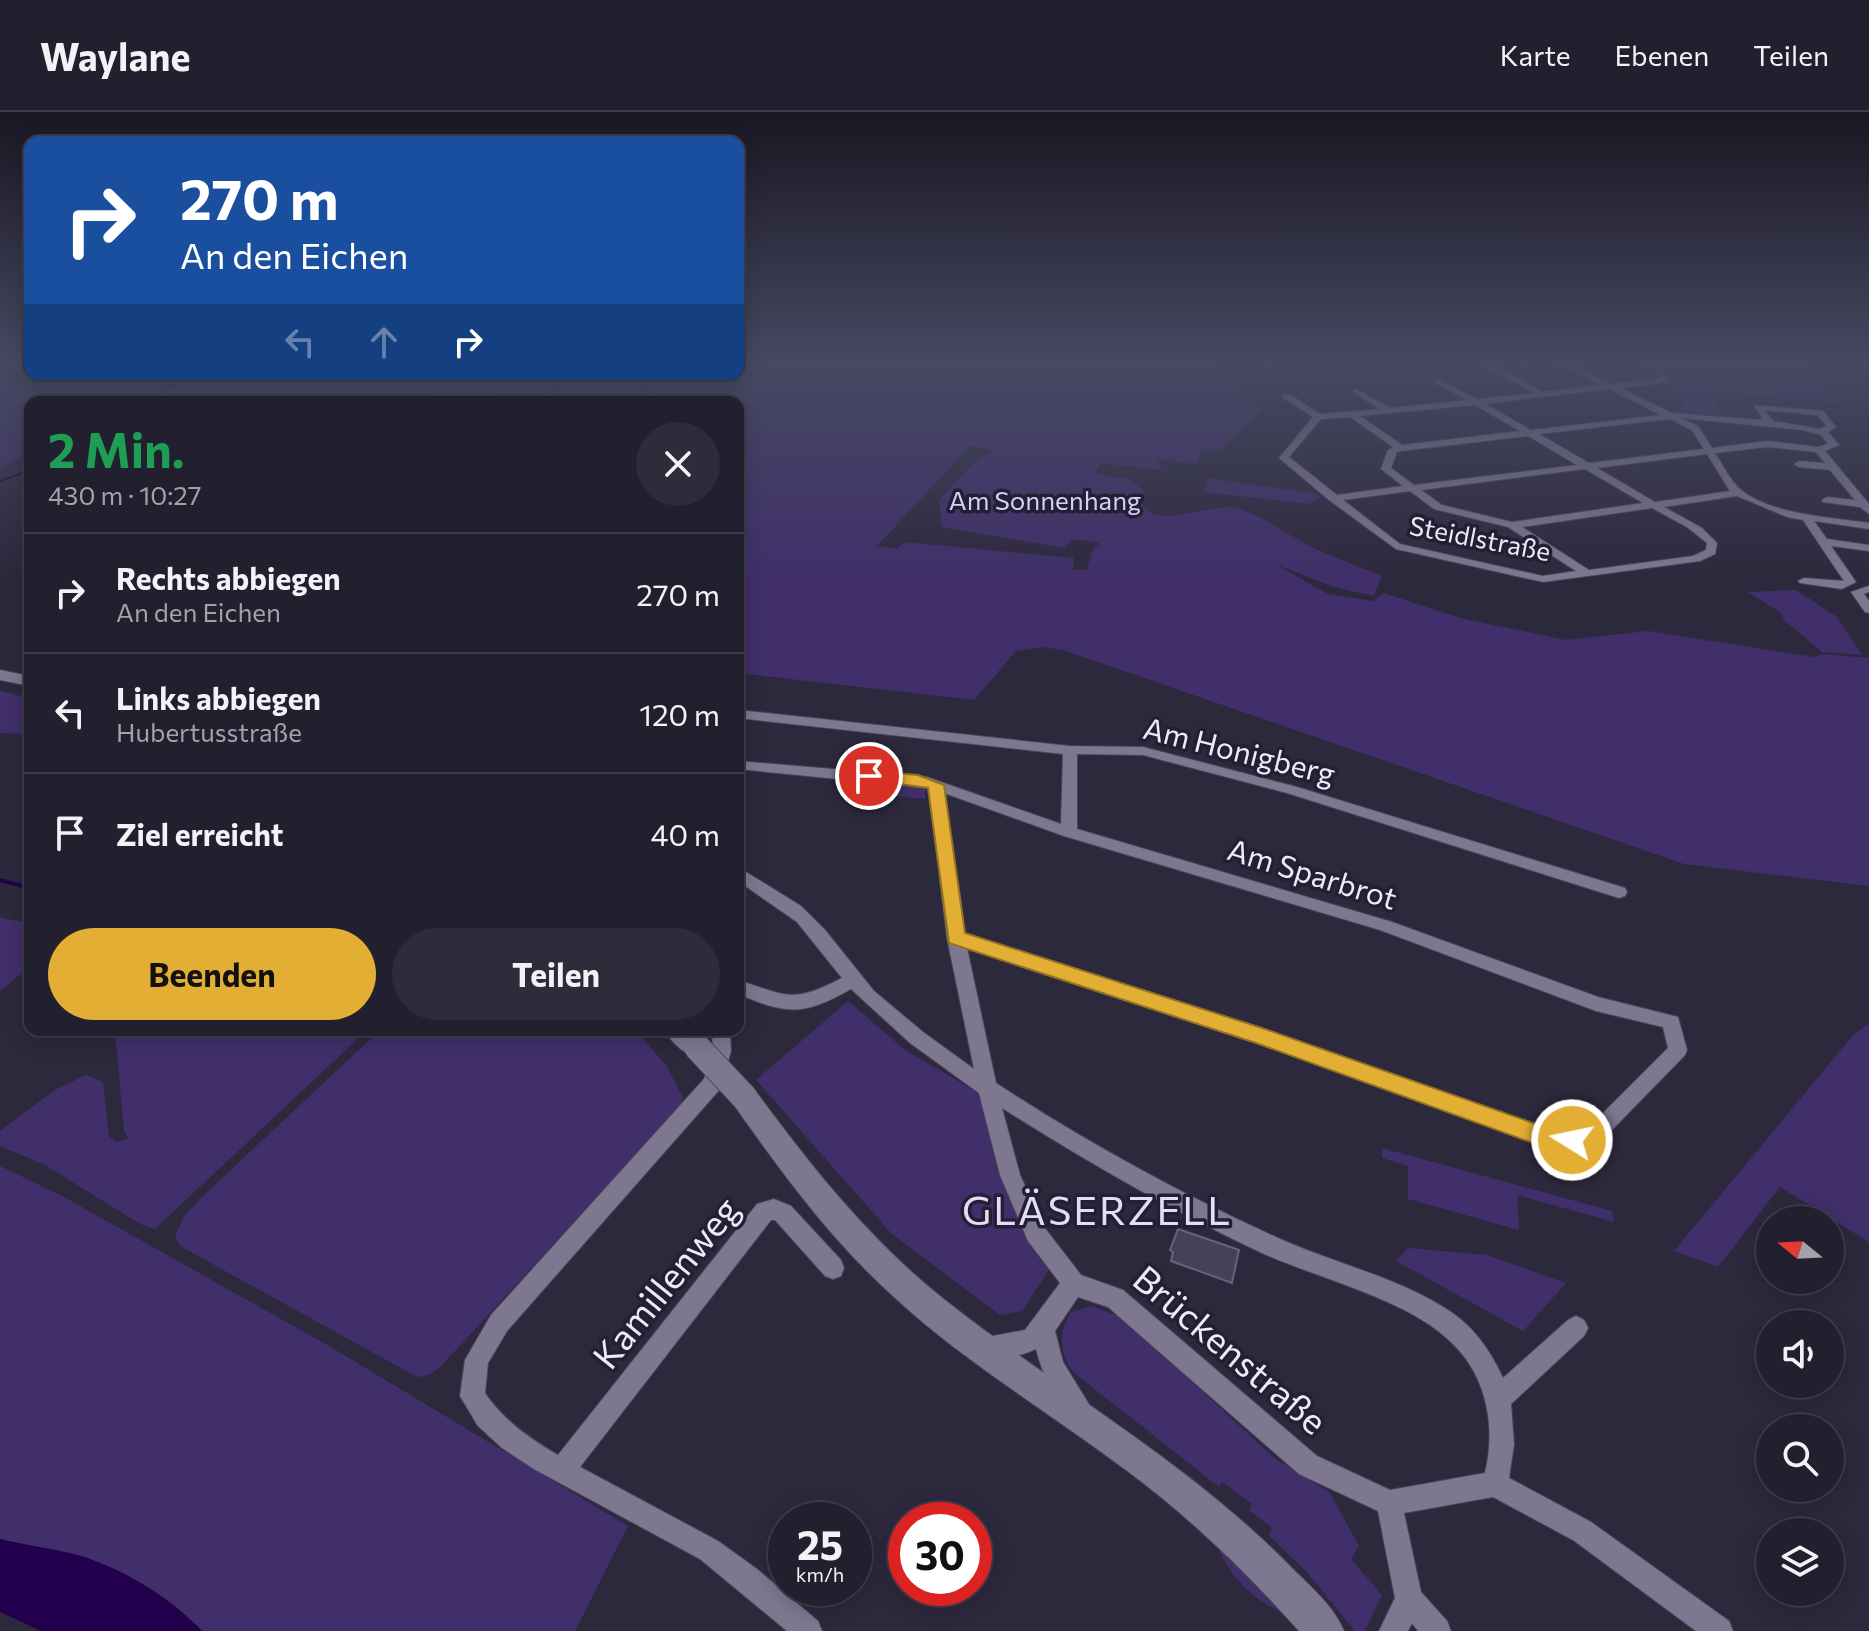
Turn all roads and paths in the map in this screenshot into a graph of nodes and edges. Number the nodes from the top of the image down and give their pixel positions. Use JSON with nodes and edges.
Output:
{"nodes":[{"id":1,"x":1303,"y":435,"type":"edge"},
{"id":2,"x":1381,"y":435,"type":"edge"},
{"id":3,"x":1505,"y":435,"type":"edge"},
{"id":4,"x":1533,"y":435,"type":"edge"},
{"id":5,"x":1701,"y":435,"type":"edge"},
{"id":6,"x":1824,"y":435,"type":"edge"},
{"id":7,"x":1400,"y":448,"type":"junction"},
{"id":8,"x":1819,"y":450,"type":"junction"},
{"id":9,"x":1711,"y":451,"type":"junction"},
{"id":10,"x":1799,"y":464,"type":"dead end"},
{"id":11,"x":1586,"y":466,"type":"junction"},
{"id":12,"x":1833,"y":467,"type":"junction"},
{"id":13,"x":1410,"y":488,"type":"junction"},
{"id":14,"x":1738,"y":493,"type":"junction"},
{"id":15,"x":1333,"y":498,"type":"junction"},
{"id":16,"x":1827,"y":500,"type":"dead end"},
{"id":17,"x":1650,"y":503,"type":"junction"},
{"id":18,"x":1866,"y":507,"type":"edge"},
{"id":19,"x":1807,"y":518,"type":"junction"},
{"id":20,"x":1512,"y":525,"type":"junction"},
{"id":21,"x":1869,"y":526,"type":"edge"},
{"id":22,"x":1823,"y":542,"type":"junction"},
{"id":23,"x":1869,"y":548,"type":"edge"},
{"id":24,"x":1586,"y":573,"type":"junction"},
{"id":25,"x":1804,"y":581,"type":"dead end"},
{"id":26,"x":1869,"y":589,"type":"edge"},
{"id":27,"x":1869,"y":609,"type":"edge"},
{"id":28,"x":0,"y":675,"type":"edge"},
{"id":29,"x":24,"y":680,"type":"edge"},
{"id":30,"x":744,"y":715,"type":"edge"},
{"id":31,"x":1070,"y":750,"type":"junction"},
{"id":32,"x":744,"y":766,"type":"edge"},
{"id":33,"x":936,"y":785,"type":"junction"},
{"id":34,"x":1069,"y":832,"type":"junction"},
{"id":35,"x":744,"y":877,"type":"edge"},
{"id":36,"x":1619,"y":892,"type":"dead end"},
{"id":37,"x":956,"y":938,"type":"junction"},
{"id":38,"x":853,"y":980,"type":"junction"},
{"id":39,"x":744,"y":990,"type":"edge"},
{"id":40,"x":721,"y":1036,"type":"edge"},
{"id":41,"x":688,"y":1038,"type":"edge"},
{"id":42,"x":987,"y":1087,"type":"junction"},
{"id":43,"x":833,"y":1268,"type":"dead end"},
{"id":44,"x":1074,"y":1284,"type":"junction"},
{"id":45,"x":1576,"y":1328,"type":"dead end"},
{"id":46,"x":1044,"y":1332,"type":"junction"},
{"id":47,"x":979,"y":1347,"type":"junction"},
{"id":48,"x":1497,"y":1400,"type":"junction"},
{"id":49,"x":1086,"y":1420,"type":"junction"},
{"id":50,"x":562,"y":1470,"type":"junction"},
{"id":51,"x":1495,"y":1484,"type":"junction"},
{"id":52,"x":1389,"y":1503,"type":"junction"},
{"id":53,"x":1409,"y":1599,"type":"junction"},
{"id":54,"x":808,"y":1631,"type":"edge"},
{"id":55,"x":1325,"y":1631,"type":"edge"},
{"id":56,"x":1393,"y":1631,"type":"edge"},
{"id":57,"x":1437,"y":1631,"type":"edge"},
{"id":58,"x":1719,"y":1631,"type":"edge"}],
"edges":[{"from":1,"to":15,"type":"street","name":"Steidlstraße"},
{"from":2,"to":7,"type":"street"},
{"from":3,"to":7,"type":"street"},
{"from":4,"to":11,"type":"street"},
{"from":5,"to":9,"type":"street"},
{"from":6,"to":8,"type":"street"},
{"from":7,"to":13,"type":"street"},
{"from":8,"to":9,"type":"street"},
{"from":8,"to":12,"type":"street"},
{"from":9,"to":11,"type":"street"},
{"from":9,"to":14,"type":"street"},
{"from":10,"to":12,"type":"street"},
{"from":11,"to":13,"type":"street"},
{"from":11,"to":17,"type":"street"},
{"from":12,"to":18,"type":"street"},
{"from":13,"to":15,"type":"street"},
{"from":13,"to":20,"type":"street"},
{"from":14,"to":17,"type":"street"},
{"from":14,"to":19,"type":"street"},
{"from":15,"to":24,"type":"street","name":"Steidlstraße"},
{"from":16,"to":18,"type":"street"},
{"from":17,"to":20,"type":"street"},
{"from":17,"to":24,"type":"street","name":"Steidlstraße"},
{"from":19,"to":21,"type":"street"},
{"from":19,"to":22,"type":"street"},
{"from":20,"to":24,"type":"street"},
{"from":22,"to":23,"type":"street"},
{"from":22,"to":25,"type":"street"},
{"from":26,"to":27,"type":"street"},
{"from":28,"to":29,"type":"main road"},
{"from":30,"to":31,"type":"street","name":"Am Honigberg"},
{"from":31,"to":34,"type":"street"},
{"from":31,"to":36,"type":"street","name":"Am Honigberg"},
{"from":32,"to":33,"type":"street","name":"Am Sparbrot"},
{"from":33,"to":34,"type":"street","name":"Am Sparbrot"},
{"from":33,"to":37,"type":"street"},
{"from":34,"to":37,"type":"street","name":"Am Sparbrot"},
{"from":35,"to":38,"type":"street"},
{"from":37,"to":42,"type":"street"},
{"from":38,"to":39,"type":"street"},
{"from":38,"to":42,"type":"street"},
{"from":40,"to":50,"type":"street"},
{"from":41,"to":47,"type":"main road","bridge":true},
{"from":42,"to":44,"type":"street"},
{"from":42,"to":48,"type":"street"},
{"from":43,"to":50,"type":"street","name":"Kamillenweg"},
{"from":44,"to":46,"type":"street"},
{"from":44,"to":52,"type":"street","name":"Brückenstraße"},
{"from":45,"to":48,"type":"street"},
{"from":46,"to":47,"type":"street"},
{"from":46,"to":49,"type":"street"},
{"from":47,"to":49,"type":"main road"},
{"from":48,"to":51,"type":"street"},
{"from":49,"to":55,"type":"main road"},
{"from":50,"to":54,"type":"street"},
{"from":51,"to":52,"type":"street"},
{"from":51,"to":58,"type":"street"},
{"from":52,"to":53,"type":"street"},
{"from":53,"to":56,"type":"street"},
{"from":53,"to":57,"type":"street"}]}
